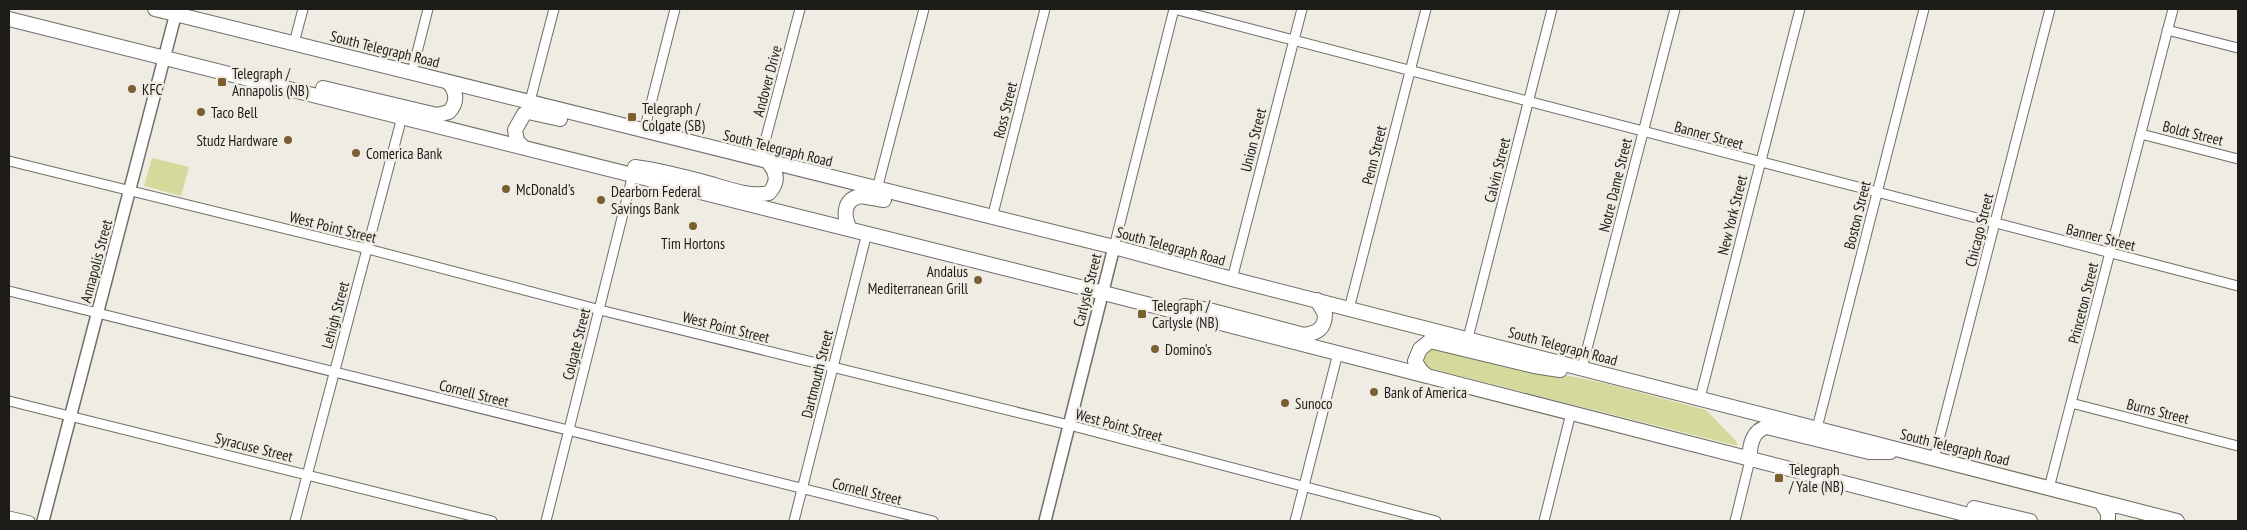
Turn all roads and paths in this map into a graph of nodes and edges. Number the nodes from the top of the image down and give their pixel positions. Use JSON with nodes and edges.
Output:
{"nodes":[{"id":1,"x":155,"y":9,"type":"edge"},
{"id":2,"x":303,"y":9,"type":"edge"},
{"id":3,"x":428,"y":9,"type":"edge"},
{"id":4,"x":554,"y":9,"type":"edge"},
{"id":5,"x":675,"y":9,"type":"edge"},
{"id":6,"x":800,"y":9,"type":"edge"},
{"id":7,"x":924,"y":9,"type":"edge"},
{"id":8,"x":1045,"y":9,"type":"edge"},
{"id":9,"x":1174,"y":9,"type":"edge"},
{"id":10,"x":1302,"y":9,"type":"edge"},
{"id":11,"x":1426,"y":9,"type":"edge"},
{"id":12,"x":1552,"y":9,"type":"edge"},
{"id":13,"x":1675,"y":9,"type":"edge"},
{"id":14,"x":1800,"y":9,"type":"edge"},
{"id":15,"x":1924,"y":9,"type":"edge"},
{"id":16,"x":2050,"y":9,"type":"edge"},
{"id":17,"x":2173,"y":9,"type":"edge"},
{"id":18,"x":176,"y":11,"type":"edge"},
{"id":19,"x":9,"y":19,"type":"edge"},
{"id":20,"x":2168,"y":30,"type":"junction"},
{"id":21,"x":1294,"y":40,"type":"junction"},
{"id":22,"x":294,"y":43,"type":"junction"},
{"id":23,"x":2238,"y":48,"type":"edge"},
{"id":24,"x":165,"y":58,"type":"junction"},
{"id":25,"x":1410,"y":71,"type":"junction"},
{"id":26,"x":412,"y":72,"type":"junction"},
{"id":27,"x":448,"y":82,"type":"junction"},
{"id":28,"x":276,"y":85,"type":"junction"},
{"id":29,"x":530,"y":101,"type":"junction"},
{"id":30,"x":1529,"y":101,"type":"junction"},
{"id":31,"x":402,"y":117,"type":"junction"},
{"id":32,"x":644,"y":131,"type":"junction"},
{"id":33,"x":1643,"y":132,"type":"junction"},
{"id":34,"x":2141,"y":134,"type":"junction"},
{"id":35,"x":693,"y":143,"type":"junction"},
{"id":36,"x":523,"y":147,"type":"junction"},
{"id":37,"x":2238,"y":159,"type":"edge"},
{"id":38,"x":9,"y":161,"type":"edge"},
{"id":39,"x":764,"y":161,"type":"junction"},
{"id":40,"x":1760,"y":162,"type":"junction"},
{"id":41,"x":594,"y":165,"type":"junction"},
{"id":42,"x":633,"y":174,"type":"junction"},
{"id":43,"x":877,"y":189,"type":"junction"},
{"id":44,"x":130,"y":192,"type":"junction"},
{"id":45,"x":1877,"y":192,"type":"junction"},
{"id":46,"x":992,"y":218,"type":"junction"},
{"id":47,"x":1007,"y":221,"type":"junction"},
{"id":48,"x":1995,"y":223,"type":"junction"},
{"id":49,"x":850,"y":229,"type":"junction"},
{"id":50,"x":867,"y":233,"type":"junction"},
{"id":51,"x":1114,"y":247,"type":"junction"},
{"id":52,"x":368,"y":249,"type":"junction"},
{"id":53,"x":2110,"y":253,"type":"junction"},
{"id":54,"x":1232,"y":279,"type":"junction"},
{"id":55,"x":2238,"y":286,"type":"edge"},
{"id":56,"x":9,"y":291,"type":"edge"},
{"id":57,"x":1102,"y":292,"type":"junction"},
{"id":58,"x":1317,"y":300,"type":"junction"},
{"id":59,"x":1159,"y":307,"type":"junction"},
{"id":60,"x":600,"y":309,"type":"junction"},
{"id":61,"x":1349,"y":309,"type":"junction"},
{"id":62,"x":97,"y":314,"type":"junction"},
{"id":63,"x":1468,"y":338,"type":"junction"},
{"id":64,"x":1338,"y":353,"type":"junction"},
{"id":65,"x":834,"y":367,"type":"junction"},
{"id":66,"x":1582,"y":368,"type":"junction"},
{"id":67,"x":334,"y":373,"type":"junction"},
{"id":68,"x":1600,"y":373,"type":"junction"},
{"id":69,"x":1427,"y":376,"type":"junction"},
{"id":70,"x":1700,"y":398,"type":"junction"},
{"id":71,"x":9,"y":401,"type":"edge"},
{"id":72,"x":2071,"y":403,"type":"junction"},
{"id":73,"x":1571,"y":413,"type":"junction"},
{"id":74,"x":70,"y":416,"type":"junction"},
{"id":75,"x":1069,"y":425,"type":"junction"},
{"id":76,"x":1817,"y":428,"type":"junction"},
{"id":77,"x":569,"y":430,"type":"junction"},
{"id":78,"x":2238,"y":446,"type":"edge"},
{"id":79,"x":1911,"y":452,"type":"junction"},
{"id":80,"x":1934,"y":459,"type":"junction"},
{"id":81,"x":1750,"y":460,"type":"junction"},
{"id":82,"x":308,"y":474,"type":"junction"},
{"id":83,"x":802,"y":488,"type":"junction"},
{"id":84,"x":1303,"y":488,"type":"junction"},
{"id":85,"x":2050,"y":488,"type":"junction"},
{"id":86,"x":2101,"y":502,"type":"junction"},
{"id":87,"x":1936,"y":507,"type":"junction"},
{"id":88,"x":9,"y":516,"type":"edge"},
{"id":89,"x":30,"y":521,"type":"edge"},
{"id":90,"x":43,"y":521,"type":"edge"},
{"id":91,"x":295,"y":521,"type":"edge"},
{"id":92,"x":492,"y":521,"type":"edge"},
{"id":93,"x":546,"y":521,"type":"edge"},
{"id":94,"x":794,"y":521,"type":"edge"},
{"id":95,"x":933,"y":521,"type":"edge"},
{"id":96,"x":1045,"y":521,"type":"edge"},
{"id":97,"x":1294,"y":521,"type":"edge"},
{"id":98,"x":1436,"y":521,"type":"edge"},
{"id":99,"x":1544,"y":521,"type":"edge"},
{"id":100,"x":1735,"y":521,"type":"edge"},
{"id":101,"x":1992,"y":521,"type":"edge"},
{"id":102,"x":2030,"y":521,"type":"edge"},
{"id":103,"x":2108,"y":521,"type":"edge"},
{"id":104,"x":2177,"y":521,"type":"edge"}],
"edges":[{"from":1,"to":18,"type":"main road","name":"South Telegraph Road"},
{"from":2,"to":22,"type":"street"},
{"from":3,"to":26,"type":"street"},
{"from":4,"to":29,"type":"street"},
{"from":5,"to":32,"type":"street"},
{"from":6,"to":39,"type":"street","name":"Andover Drive"},
{"from":7,"to":43,"type":"street"},
{"from":8,"to":46,"type":"street","name":"Ross Street"},
{"from":9,"to":21,"type":"street","name":"Banner Street"},
{"from":9,"to":51,"type":"street","name":"Carlysle Street"},
{"from":10,"to":21,"type":"street","name":"Union Street"},
{"from":11,"to":25,"type":"street","name":"Penn Street"},
{"from":12,"to":30,"type":"street","name":"Calvin Street"},
{"from":13,"to":33,"type":"street","name":"Notre Dame Street"},
{"from":14,"to":40,"type":"street","name":"New York Street"},
{"from":15,"to":45,"type":"street","name":"Boston Street"},
{"from":16,"to":48,"type":"street","name":"Chicago Street"},
{"from":17,"to":20,"type":"street","name":"Princeton Street"},
{"from":18,"to":22,"type":"main road","name":"South Telegraph Road"},
{"from":18,"to":24,"type":"street","name":"Annapolis Street"},
{"from":19,"to":24,"type":"main road"},
{"from":20,"to":23,"type":"street"},
{"from":20,"to":34,"type":"street","name":"Princeton Street"},
{"from":21,"to":25,"type":"street","name":"Banner Street"},
{"from":21,"to":54,"type":"street","name":"Union Street"},
{"from":22,"to":26,"type":"main road","name":"South Telegraph Road"},
{"from":24,"to":28,"type":"main road"},
{"from":24,"to":44,"type":"street","name":"Annapolis Street"},
{"from":25,"to":30,"type":"street","name":"Banner Street"},
{"from":25,"to":61,"type":"street","name":"Penn Street"},
{"from":26,"to":27,"type":"main road","name":"South Telegraph Road"},
{"from":27,"to":28,"type":"main road"},
{"from":27,"to":29,"type":"main road","name":"South Telegraph Road"},
{"from":28,"to":31,"type":"main road"},
{"from":29,"to":32,"type":"main road","name":"South Telegraph Road"},
{"from":30,"to":33,"type":"street","name":"Banner Street"},
{"from":30,"to":63,"type":"street","name":"Calvin Street"},
{"from":31,"to":36,"type":"main road"},
{"from":31,"to":52,"type":"street","name":"Lehigh Street"},
{"from":32,"to":35,"type":"main road","name":"South Telegraph Road"},
{"from":33,"to":40,"type":"street","name":"Banner Street"},
{"from":33,"to":66,"type":"street","name":"Notre Dame Street"},
{"from":34,"to":37,"type":"street","name":"Boldt Street"},
{"from":34,"to":53,"type":"street","name":"Princeton Street"},
{"from":35,"to":36,"type":"main road"},
{"from":35,"to":39,"type":"main road","name":"South Telegraph Road"},
{"from":36,"to":41,"type":"main road"},
{"from":38,"to":44,"type":"street","name":"West Point Street"},
{"from":39,"to":41,"type":"main road"},
{"from":39,"to":43,"type":"main road","name":"South Telegraph Road"},
{"from":40,"to":45,"type":"street","name":"Banner Street"},
{"from":40,"to":70,"type":"street","name":"New York Street"},
{"from":41,"to":42,"type":"main road"},
{"from":42,"to":49,"type":"main road"},
{"from":42,"to":60,"type":"street","name":"Colgate Street"},
{"from":43,"to":46,"type":"main road","name":"South Telegraph Road"},
{"from":44,"to":52,"type":"street","name":"West Point Street"},
{"from":44,"to":62,"type":"street","name":"Annapolis Street"},
{"from":45,"to":48,"type":"street","name":"Banner Street"},
{"from":45,"to":76,"type":"street","name":"Boston Street"},
{"from":46,"to":47,"type":"main road","name":"South Telegraph Road"},
{"from":47,"to":49,"type":"main road"},
{"from":47,"to":51,"type":"main road","name":"South Telegraph Road"},
{"from":48,"to":53,"type":"street","name":"Banner Street"},
{"from":48,"to":80,"type":"street","name":"Chicago Street"},
{"from":49,"to":50,"type":"main road"},
{"from":50,"to":57,"type":"main road"},
{"from":50,"to":65,"type":"street","name":"Dartmouth Street"},
{"from":51,"to":54,"type":"main road","name":"South Telegraph Road"},
{"from":51,"to":57,"type":"street","name":"Carlysle Street"},
{"from":52,"to":60,"type":"street","name":"West Point Street"},
{"from":52,"to":67,"type":"street","name":"Lehigh Street"},
{"from":53,"to":55,"type":"street","name":"Banner Street"},
{"from":53,"to":72,"type":"street","name":"Princeton Street"},
{"from":54,"to":58,"type":"main road","name":"South Telegraph Road"},
{"from":56,"to":62,"type":"street","name":"Cornell Street"},
{"from":57,"to":59,"type":"main road"},
{"from":57,"to":75,"type":"street","name":"Carlysle Street"},
{"from":58,"to":59,"type":"main road"},
{"from":58,"to":61,"type":"main road","name":"South Telegraph Road"},
{"from":59,"to":64,"type":"main road"},
{"from":60,"to":65,"type":"street","name":"West Point Street"},
{"from":60,"to":77,"type":"street","name":"Colgate Street"},
{"from":61,"to":63,"type":"main road","name":"South Telegraph Road"},
{"from":62,"to":67,"type":"street","name":"Cornell Street"},
{"from":62,"to":74,"type":"street","name":"Annapolis Street"},
{"from":63,"to":66,"type":"main road","name":"South Telegraph Road"},
{"from":64,"to":69,"type":"main road"},
{"from":64,"to":84,"type":"street"},
{"from":65,"to":75,"type":"street","name":"West Point Street"},
{"from":65,"to":83,"type":"street","name":"Dartmouth Street"},
{"from":66,"to":68,"type":"main road","name":"South Telegraph Road"},
{"from":67,"to":77,"type":"street","name":"Cornell Street"},
{"from":67,"to":82,"type":"street","name":"Lehigh Street"},
{"from":68,"to":69,"type":"main road"},
{"from":68,"to":70,"type":"main road","name":"South Telegraph Road"},
{"from":69,"to":73,"type":"main road"},
{"from":70,"to":76,"type":"main road","name":"South Telegraph Road"},
{"from":71,"to":74,"type":"street","name":"Syracuse Street"},
{"from":72,"to":78,"type":"street","name":"Burns Street"},
{"from":72,"to":85,"type":"street","name":"Princeton Street"},
{"from":73,"to":81,"type":"main road"},
{"from":73,"to":99,"type":"street"},
{"from":74,"to":82,"type":"street","name":"Syracuse Street"},
{"from":74,"to":90,"type":"street","name":"Annapolis Street"},
{"from":75,"to":84,"type":"street","name":"West Point Street"},
{"from":75,"to":96,"type":"street","name":"Carlysle Street"},
{"from":76,"to":79,"type":"main road","name":"South Telegraph Road"},
{"from":77,"to":83,"type":"street","name":"Cornell Street"},
{"from":77,"to":93,"type":"street","name":"Colgate Street"},
{"from":79,"to":80,"type":"main road","name":"South Telegraph Road"},
{"from":79,"to":81,"type":"main road"},
{"from":80,"to":85,"type":"main road","name":"South Telegraph Road"},
{"from":81,"to":87,"type":"main road"},
{"from":81,"to":100,"type":"street"},
{"from":82,"to":91,"type":"street","name":"Lehigh Street"},
{"from":82,"to":92,"type":"street","name":"Syracuse Street"},
{"from":83,"to":94,"type":"street","name":"Dartmouth Street"},
{"from":83,"to":95,"type":"street","name":"Cornell Street"},
{"from":84,"to":97,"type":"street"},
{"from":84,"to":98,"type":"street","name":"West Point Street"},
{"from":85,"to":86,"type":"main road","name":"South Telegraph Road"},
{"from":86,"to":103,"type":"main road"},
{"from":86,"to":104,"type":"main road","name":"South Telegraph Road"},
{"from":87,"to":101,"type":"main road"},
{"from":87,"to":102,"type":"main road"},
{"from":88,"to":89,"type":"street"}]}
